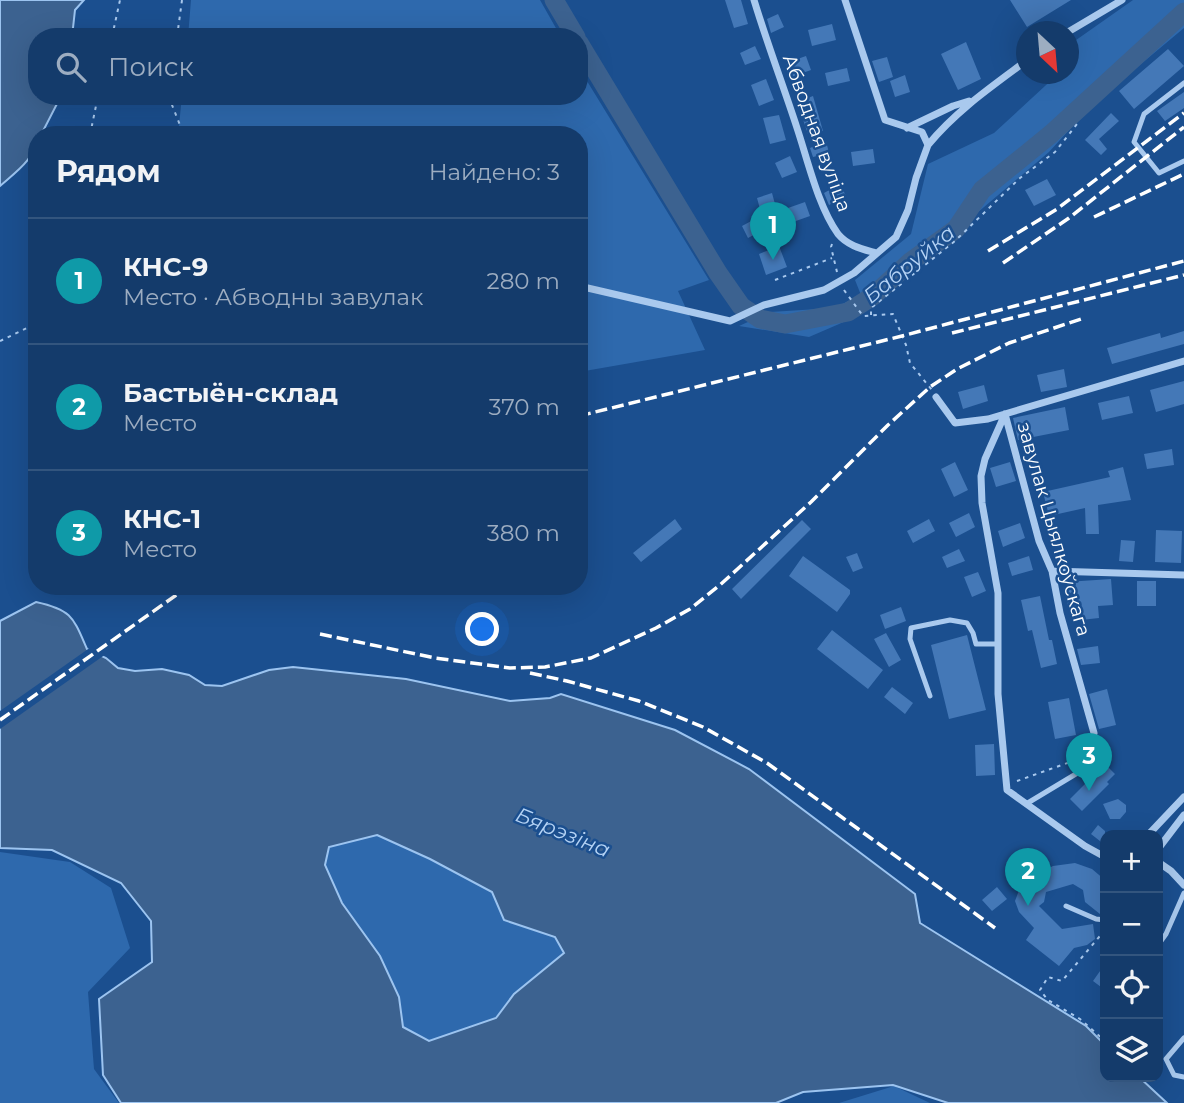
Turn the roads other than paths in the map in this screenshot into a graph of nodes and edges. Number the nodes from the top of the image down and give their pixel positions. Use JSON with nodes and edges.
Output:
{"nodes":[{"id":1,"x":754,"y":0,"type":"edge"},
{"id":2,"x":845,"y":0,"type":"edge"},
{"id":3,"x":1122,"y":0,"type":"edge"},
{"id":4,"x":1079,"y":26,"type":"edge"},
{"id":5,"x":1016,"y":69,"type":"edge"},
{"id":6,"x":1184,"y":83,"type":"edge"},
{"id":7,"x":973,"y":100,"type":"junction"},
{"id":8,"x":907,"y":128,"type":"junction"},
{"id":9,"x":928,"y":145,"type":"junction"},
{"id":10,"x":1184,"y":161,"type":"edge"},
{"id":11,"x":876,"y":253,"type":"junction"},
{"id":12,"x":588,"y":288,"type":"edge"},
{"id":13,"x":1184,"y":361,"type":"edge"},
{"id":14,"x":936,"y":397,"type":"road end"},
{"id":15,"x":1005,"y":414,"type":"junction"},
{"id":16,"x":1052,"y":570,"type":"junction"},
{"id":17,"x":1184,"y":575,"type":"edge"},
{"id":18,"x":998,"y":644,"type":"junction"},
{"id":19,"x":930,"y":696,"type":"dead end"},
{"id":20,"x":1094,"y":733,"type":"road end"},
{"id":21,"x":1094,"y":763,"type":"dead end"},
{"id":22,"x":1184,"y":797,"type":"edge"},
{"id":23,"x":1026,"y":804,"type":"junction"},
{"id":24,"x":1184,"y":815,"type":"edge"},
{"id":25,"x":1153,"y":830,"type":"edge"},
{"id":26,"x":1163,"y":842,"type":"edge"},
{"id":27,"x":1100,"y":854,"type":"edge"},
{"id":28,"x":1163,"y":865,"type":"edge"},
{"id":29,"x":1184,"y":885,"type":"edge"},
{"id":30,"x":1184,"y":893,"type":"edge"},
{"id":31,"x":1066,"y":906,"type":"dead end"},
{"id":32,"x":1100,"y":919,"type":"edge"},
{"id":33,"x":1163,"y":938,"type":"edge"},
{"id":34,"x":1184,"y":1038,"type":"edge"},
{"id":35,"x":1184,"y":1077,"type":"edge"}],
"edges":[{"from":1,"to":11,"type":"street","name":"Абводная вуліца"},
{"from":2,"to":8,"type":"street"},
{"from":3,"to":4,"type":"street"},
{"from":5,"to":7,"type":"street"},
{"from":6,"to":10,"type":"lane"},
{"from":7,"to":8,"type":"street"},
{"from":7,"to":9,"type":"street"},
{"from":8,"to":9,"type":"street"},
{"from":9,"to":11,"type":"street"},
{"from":11,"to":12,"type":"street"},
{"from":13,"to":15,"type":"street"},
{"from":14,"to":15,"type":"street"},
{"from":15,"to":16,"type":"street","name":"завулак Цыялкоўскага"},
{"from":15,"to":18,"type":"street","name":"завулак Цыялкоўскага"},
{"from":16,"to":17,"type":"street"},
{"from":16,"to":20,"type":"street","name":"завулак Цыялкоўскага"},
{"from":18,"to":19,"type":"lane"},
{"from":18,"to":23,"type":"street","name":"завулак Цыялкоўскага"},
{"from":21,"to":23,"type":"lane"},
{"from":22,"to":25,"type":"street"},
{"from":23,"to":27,"type":"street"},
{"from":24,"to":26,"type":"street"},
{"from":28,"to":29,"type":"street"},
{"from":30,"to":33,"type":"lane"},
{"from":31,"to":32,"type":"lane"},
{"from":34,"to":35,"type":"lane"}]}
